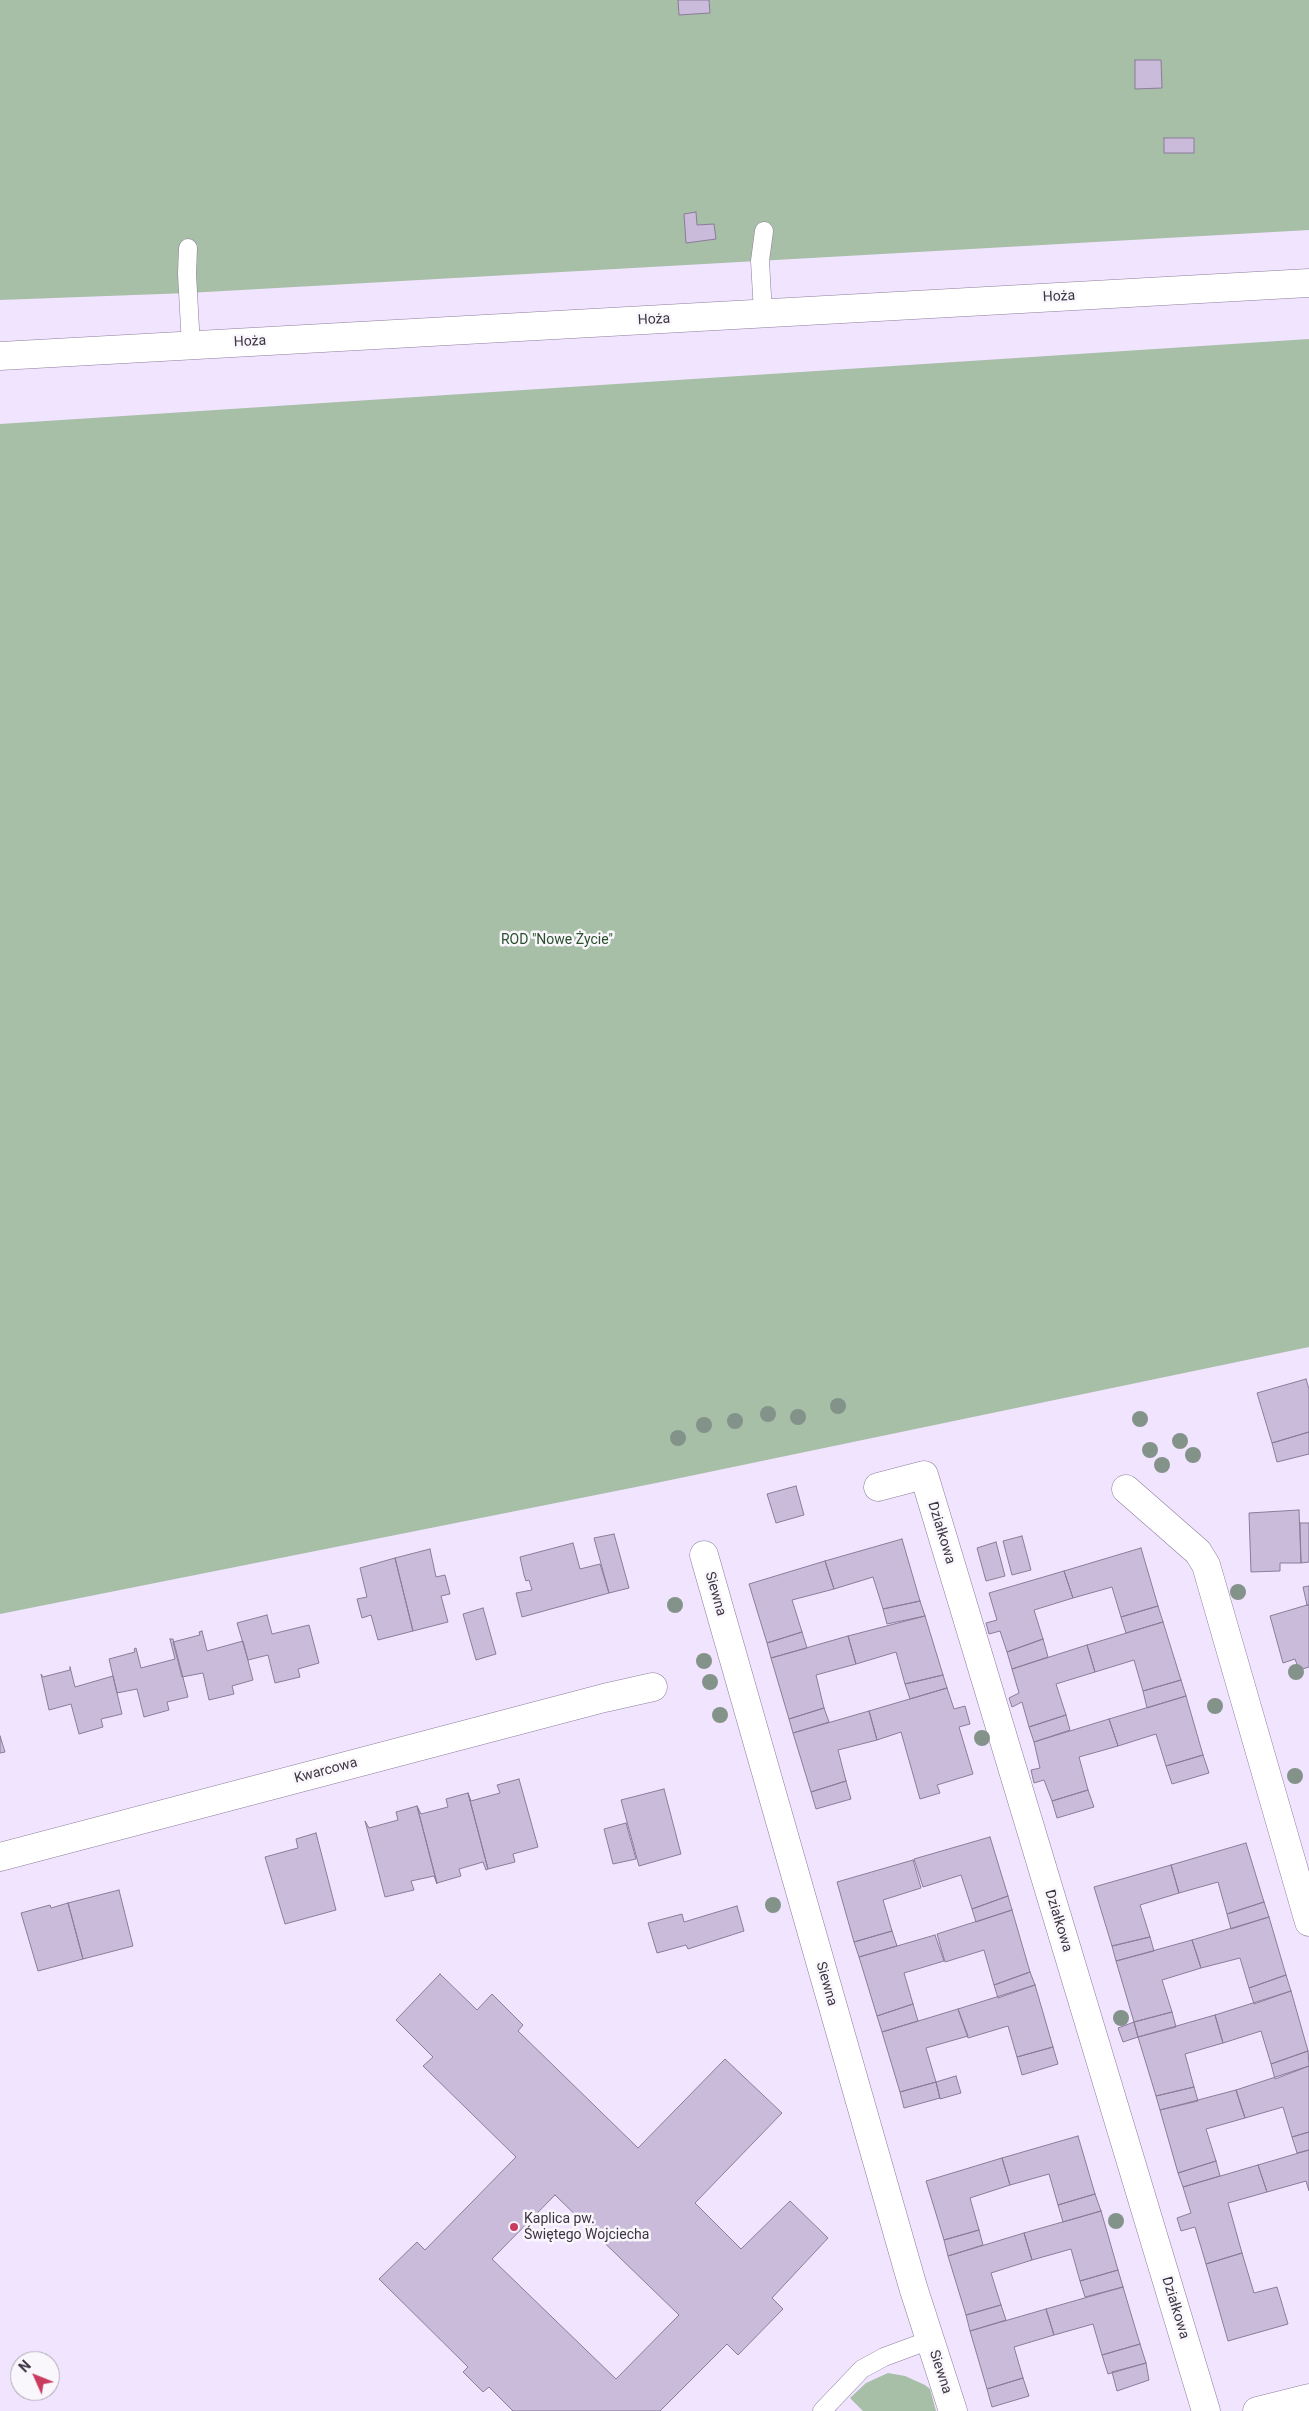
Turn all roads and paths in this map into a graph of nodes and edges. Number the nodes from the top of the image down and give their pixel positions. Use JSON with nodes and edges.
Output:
{"nodes":[{"id":1,"x":764,"y":232,"type":"dead end"},
{"id":2,"x":188,"y":248,"type":"dead end"},
{"id":3,"x":1309,"y":283,"type":"edge"},
{"id":4,"x":763,"y":313,"type":"junction"},
{"id":5,"x":191,"y":346,"type":"junction"},
{"id":6,"x":0,"y":356,"type":"edge"},
{"id":7,"x":878,"y":1487,"type":"dead end"},
{"id":8,"x":1126,"y":1489,"type":"dead end"},
{"id":9,"x":704,"y":1555,"type":"dead end"},
{"id":10,"x":653,"y":1687,"type":"dead end"},
{"id":11,"x":0,"y":1857,"type":"edge"},
{"id":12,"x":1309,"y":1922,"type":"edge"},
{"id":13,"x":930,"y":2340,"type":"junction"},
{"id":14,"x":1309,"y":2398,"type":"edge"},
{"id":15,"x":822,"y":2411,"type":"edge"},
{"id":16,"x":952,"y":2411,"type":"edge"},
{"id":17,"x":1206,"y":2411,"type":"edge"},
{"id":18,"x":1257,"y":2411,"type":"edge"}],
"edges":[{"from":1,"to":4,"type":"lane"},
{"from":2,"to":5,"type":"lane"},
{"from":3,"to":4,"type":"street","name":"Hoża"},
{"from":4,"to":5,"type":"street","name":"Hoża"},
{"from":5,"to":6,"type":"street","name":"Hoża"},
{"from":7,"to":17,"type":"street","name":"Działkowa"},
{"from":8,"to":12,"type":"street"},
{"from":9,"to":13,"type":"street","name":"Siewna"},
{"from":10,"to":11,"type":"street","name":"Kwarcowa"},
{"from":13,"to":15,"type":"lane"},
{"from":13,"to":16,"type":"street","name":"Siewna"},
{"from":14,"to":18,"type":"street"}]}
